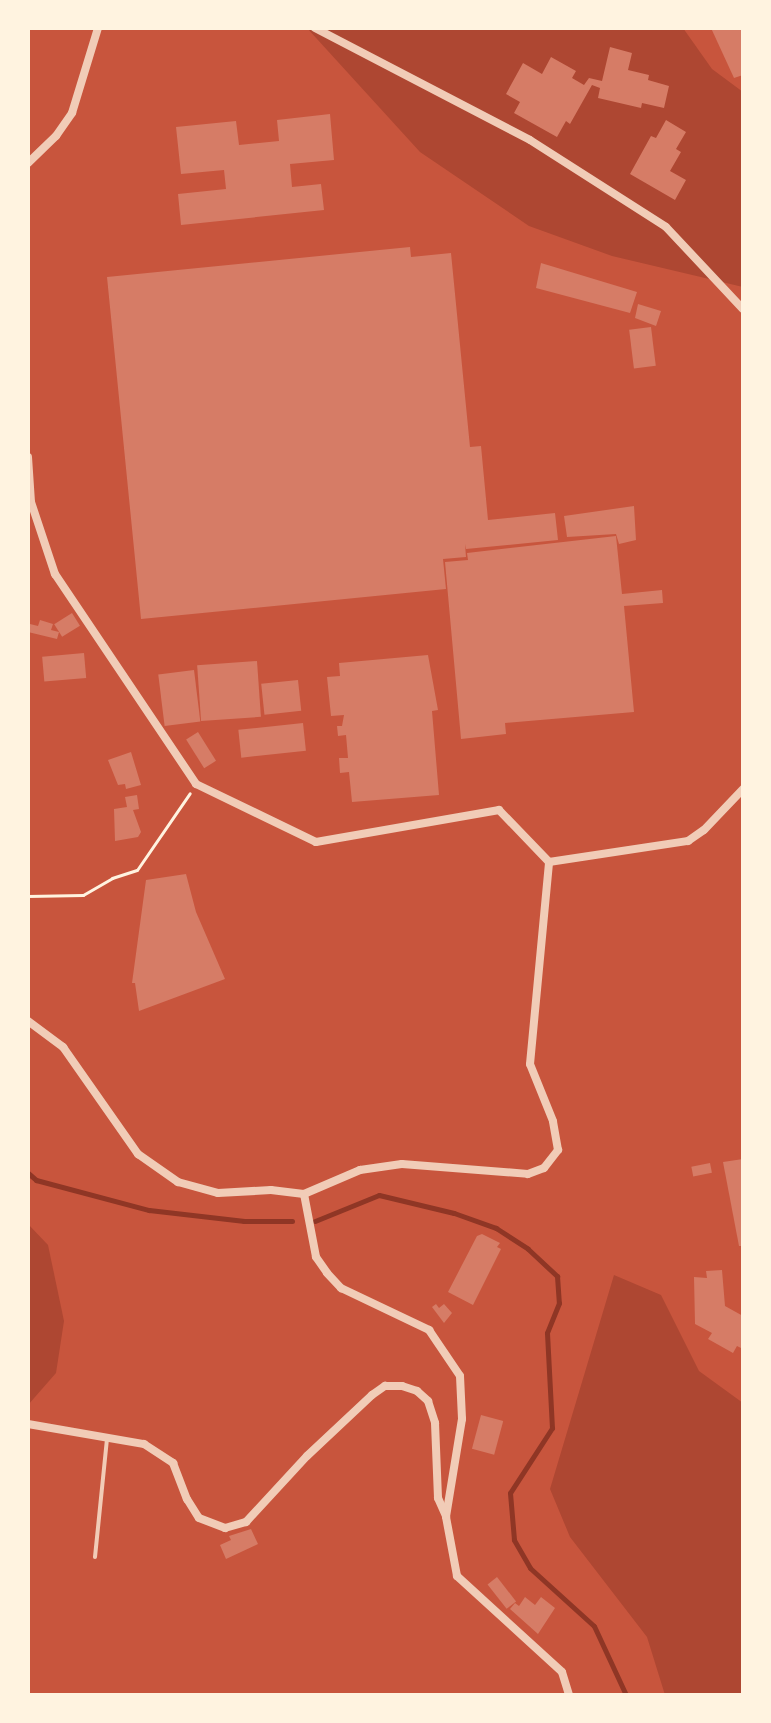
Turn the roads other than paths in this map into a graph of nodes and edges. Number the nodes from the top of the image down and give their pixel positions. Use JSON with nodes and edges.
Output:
{"nodes":[{"id":1,"x":98,"y":28,"type":"edge"},
{"id":2,"x":315,"y":28,"type":"edge"},
{"id":3,"x":28,"y":163,"type":"edge"},
{"id":4,"x":743,"y":309,"type":"edge"},
{"id":5,"x":28,"y":457,"type":"edge"},
{"id":6,"x":743,"y":789,"type":"edge"},
{"id":7,"x":549,"y":862,"type":"junction"},
{"id":8,"x":28,"y":1021,"type":"edge"},
{"id":9,"x":304,"y":1194,"type":"junction"},
{"id":10,"x":28,"y":1424,"type":"edge"},
{"id":11,"x":107,"y":1439,"type":"junction"},
{"id":12,"x":446,"y":1517,"type":"junction"},
{"id":13,"x":95,"y":1557,"type":"dead end"},
{"id":14,"x":569,"y":1695,"type":"edge"}],
"edges":[{"from":1,"to":3,"type":"street"},
{"from":2,"to":4,"type":"street"},
{"from":5,"to":7,"type":"street"},
{"from":6,"to":7,"type":"street"},
{"from":7,"to":9,"type":"street"},
{"from":8,"to":9,"type":"street"},
{"from":9,"to":12,"type":"street"},
{"from":10,"to":11,"type":"street"},
{"from":11,"to":12,"type":"street"},
{"from":11,"to":13,"type":"lane"},
{"from":12,"to":14,"type":"street"}]}
